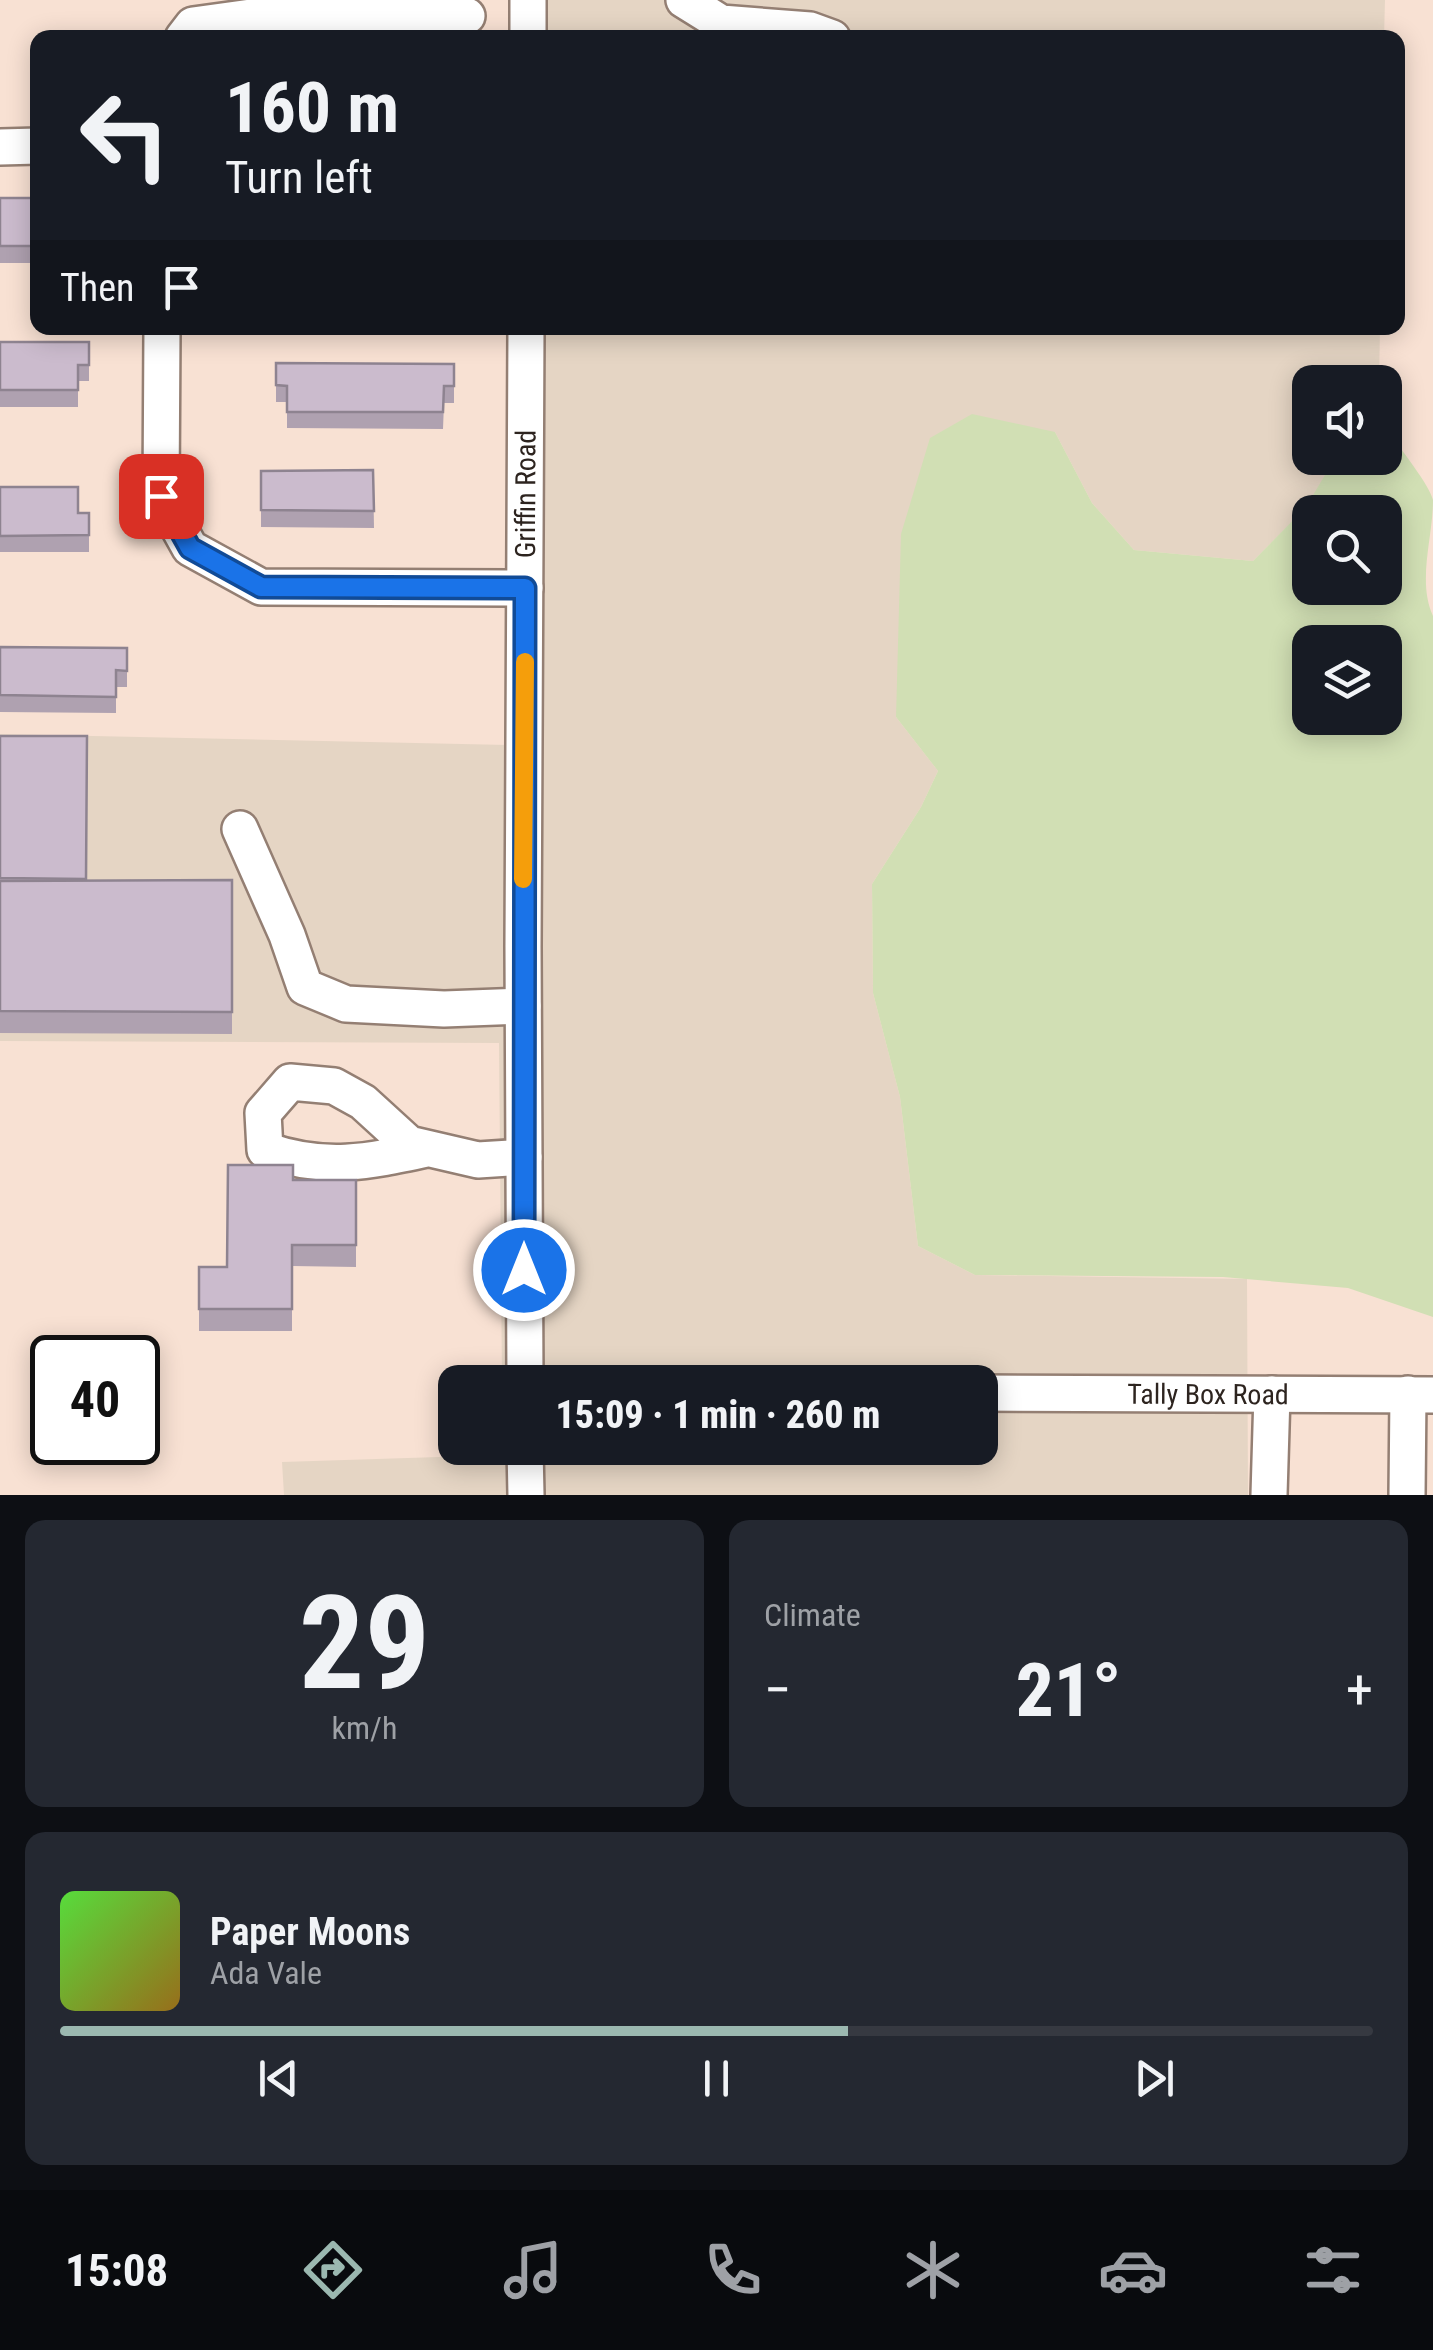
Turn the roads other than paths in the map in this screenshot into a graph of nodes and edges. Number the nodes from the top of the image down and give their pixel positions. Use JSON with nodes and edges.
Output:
{"nodes":[{"id":1,"x":528,"y":0,"type":"edge"},
{"id":2,"x":684,"y":0,"type":"edge"},
{"id":3,"x":467,"y":16,"type":"dead end"},
{"id":4,"x":202,"y":20,"type":"edge"},
{"id":5,"x":528,"y":30,"type":"edge"},
{"id":6,"x":810,"y":30,"type":"edge"},
{"id":7,"x":30,"y":146,"type":"edge"},
{"id":8,"x":0,"y":147,"type":"edge"},
{"id":9,"x":162,"y":335,"type":"edge"},
{"id":10,"x":526,"y":335,"type":"edge"},
{"id":11,"x":525,"y":588,"type":"junction"},
{"id":12,"x":240,"y":829,"type":"dead end"},
{"id":13,"x":523,"y":1006,"type":"junction"},
{"id":14,"x":427,"y":1149,"type":"dead end"},
{"id":15,"x":524,"y":1157,"type":"junction"},
{"id":16,"x":525,"y":1365,"type":"edge"},
{"id":17,"x":998,"y":1393,"type":"edge"},
{"id":18,"x":1272,"y":1394,"type":"junction"},
{"id":19,"x":1420,"y":1394,"type":"edge"},
{"id":20,"x":526,"y":1465,"type":"edge"},
{"id":21,"x":526,"y":1495,"type":"edge"},
{"id":22,"x":1268,"y":1495,"type":"edge"},
{"id":23,"x":1408,"y":1495,"type":"edge"}],
"edges":[{"from":1,"to":5,"type":"street"},
{"from":2,"to":6,"type":"street"},
{"from":3,"to":4,"type":"street"},
{"from":7,"to":8,"type":"street"},
{"from":9,"to":11,"type":"street"},
{"from":10,"to":11,"type":"street","name":"Griffin Road"},
{"from":11,"to":13,"type":"street","name":"Griffin Road"},
{"from":12,"to":13,"type":"street"},
{"from":13,"to":15,"type":"street","name":"Griffin Road"},
{"from":14,"to":15,"type":"street"},
{"from":15,"to":16,"type":"street","name":"Griffin Road"},
{"from":17,"to":18,"type":"street","name":"Tally Box Road"},
{"from":18,"to":19,"type":"street","name":"Tally Box Road"},
{"from":18,"to":22,"type":"street"},
{"from":19,"to":23,"type":"street"},
{"from":20,"to":21,"type":"street"}]}
